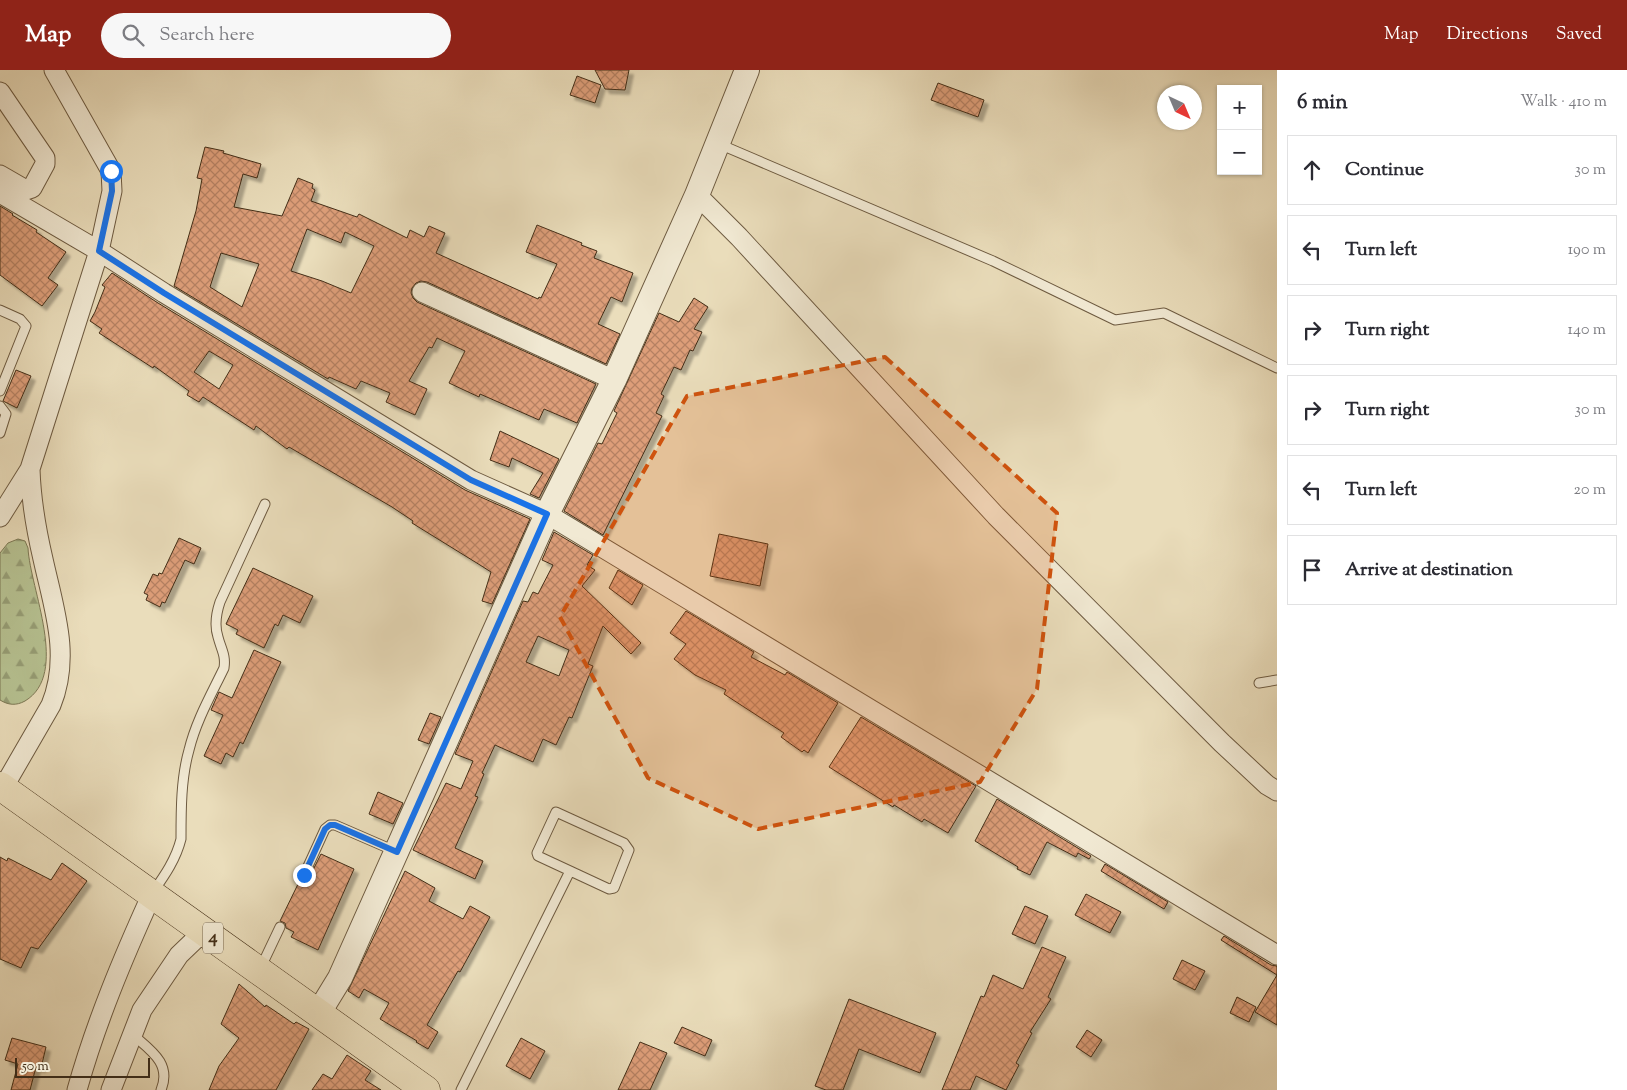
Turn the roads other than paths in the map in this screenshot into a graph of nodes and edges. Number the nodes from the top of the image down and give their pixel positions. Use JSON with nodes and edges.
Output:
{"nodes":[{"id":1,"x":54,"y":70,"type":"edge"},
{"id":2,"x":747,"y":70,"type":"edge"},
{"id":3,"x":0,"y":92,"type":"edge"},
{"id":4,"x":718,"y":144,"type":"junction"},
{"id":5,"x":0,"y":175,"type":"edge"},
{"id":6,"x":0,"y":193,"type":"edge"},
{"id":7,"x":697,"y":195,"type":"junction"},
{"id":8,"x":99,"y":251,"type":"junction"},
{"id":9,"x":422,"y":292,"type":"dead end"},
{"id":10,"x":0,"y":310,"type":"edge"},
{"id":11,"x":1277,"y":368,"type":"edge"},
{"id":12,"x":614,"y":380,"type":"junction"},
{"id":13,"x":0,"y":391,"type":"edge"},
{"id":14,"x":0,"y":406,"type":"edge"},
{"id":15,"x":0,"y":433,"type":"edge"},
{"id":16,"x":30,"y":469,"type":"junction"},
{"id":17,"x":265,"y":504,"type":"dead end"},
{"id":18,"x":547,"y":514,"type":"junction"},
{"id":19,"x":0,"y":518,"type":"edge"},
{"id":20,"x":1277,"y":680,"type":"edge"},
{"id":21,"x":1259,"y":684,"type":"dead end"},
{"id":22,"x":1,"y":787,"type":"edge"},
{"id":23,"x":1277,"y":791,"type":"edge"},
{"id":24,"x":397,"y":852,"type":"junction"},
{"id":25,"x":570,"y":872,"type":"junction"},
{"id":26,"x":304,"y":875,"type":"dead end"},
{"id":27,"x":152,"y":894,"type":"junction"},
{"id":28,"x":280,"y":927,"type":"dead end"},
{"id":29,"x":204,"y":931,"type":"junction"},
{"id":30,"x":1277,"y":955,"type":"edge"},
{"id":31,"x":260,"y":971,"type":"junction"},
{"id":32,"x":318,"y":1014,"type":"junction"},
{"id":33,"x":132,"y":1034,"type":"junction"},
{"id":34,"x":77,"y":1090,"type":"edge"},
{"id":35,"x":111,"y":1090,"type":"edge"},
{"id":36,"x":161,"y":1090,"type":"edge"},
{"id":37,"x":426,"y":1090,"type":"edge"},
{"id":38,"x":461,"y":1090,"type":"edge"}],
"edges":[{"from":1,"to":8,"type":"street"},
{"from":2,"to":4,"type":"street"},
{"from":3,"to":5,"type":"street"},
{"from":4,"to":7,"type":"street"},
{"from":4,"to":11,"type":"lane"},
{"from":6,"to":8,"type":"street"},
{"from":7,"to":12,"type":"street"},
{"from":7,"to":23,"type":"street"},
{"from":8,"to":16,"type":"street"},
{"from":8,"to":18,"type":"street"},
{"from":9,"to":12,"type":"street"},
{"from":10,"to":13,"type":"lane"},
{"from":12,"to":18,"type":"street"},
{"from":14,"to":15,"type":"lane"},
{"from":16,"to":19,"type":"street"},
{"from":16,"to":22,"type":"street"},
{"from":17,"to":27,"type":"lane"},
{"from":18,"to":24,"type":"street"},
{"from":18,"to":30,"type":"street"},
{"from":20,"to":21,"type":"lane"},
{"from":22,"to":27,"type":"highway","number":"4"},
{"from":24,"to":26,"type":"lane"},
{"from":24,"to":32,"type":"street"},
{"from":25,"to":25,"type":"lane"},
{"from":25,"to":38,"type":"lane"},
{"from":27,"to":29,"type":"highway","number":"4"},
{"from":27,"to":34,"type":"street"},
{"from":28,"to":31,"type":"lane"},
{"from":29,"to":31,"type":"highway","number":"4"},
{"from":29,"to":33,"type":"street"},
{"from":31,"to":32,"type":"highway","number":"4"},
{"from":32,"to":37,"type":"highway","number":"4"},
{"from":33,"to":35,"type":"street"},
{"from":33,"to":36,"type":"lane"}]}
